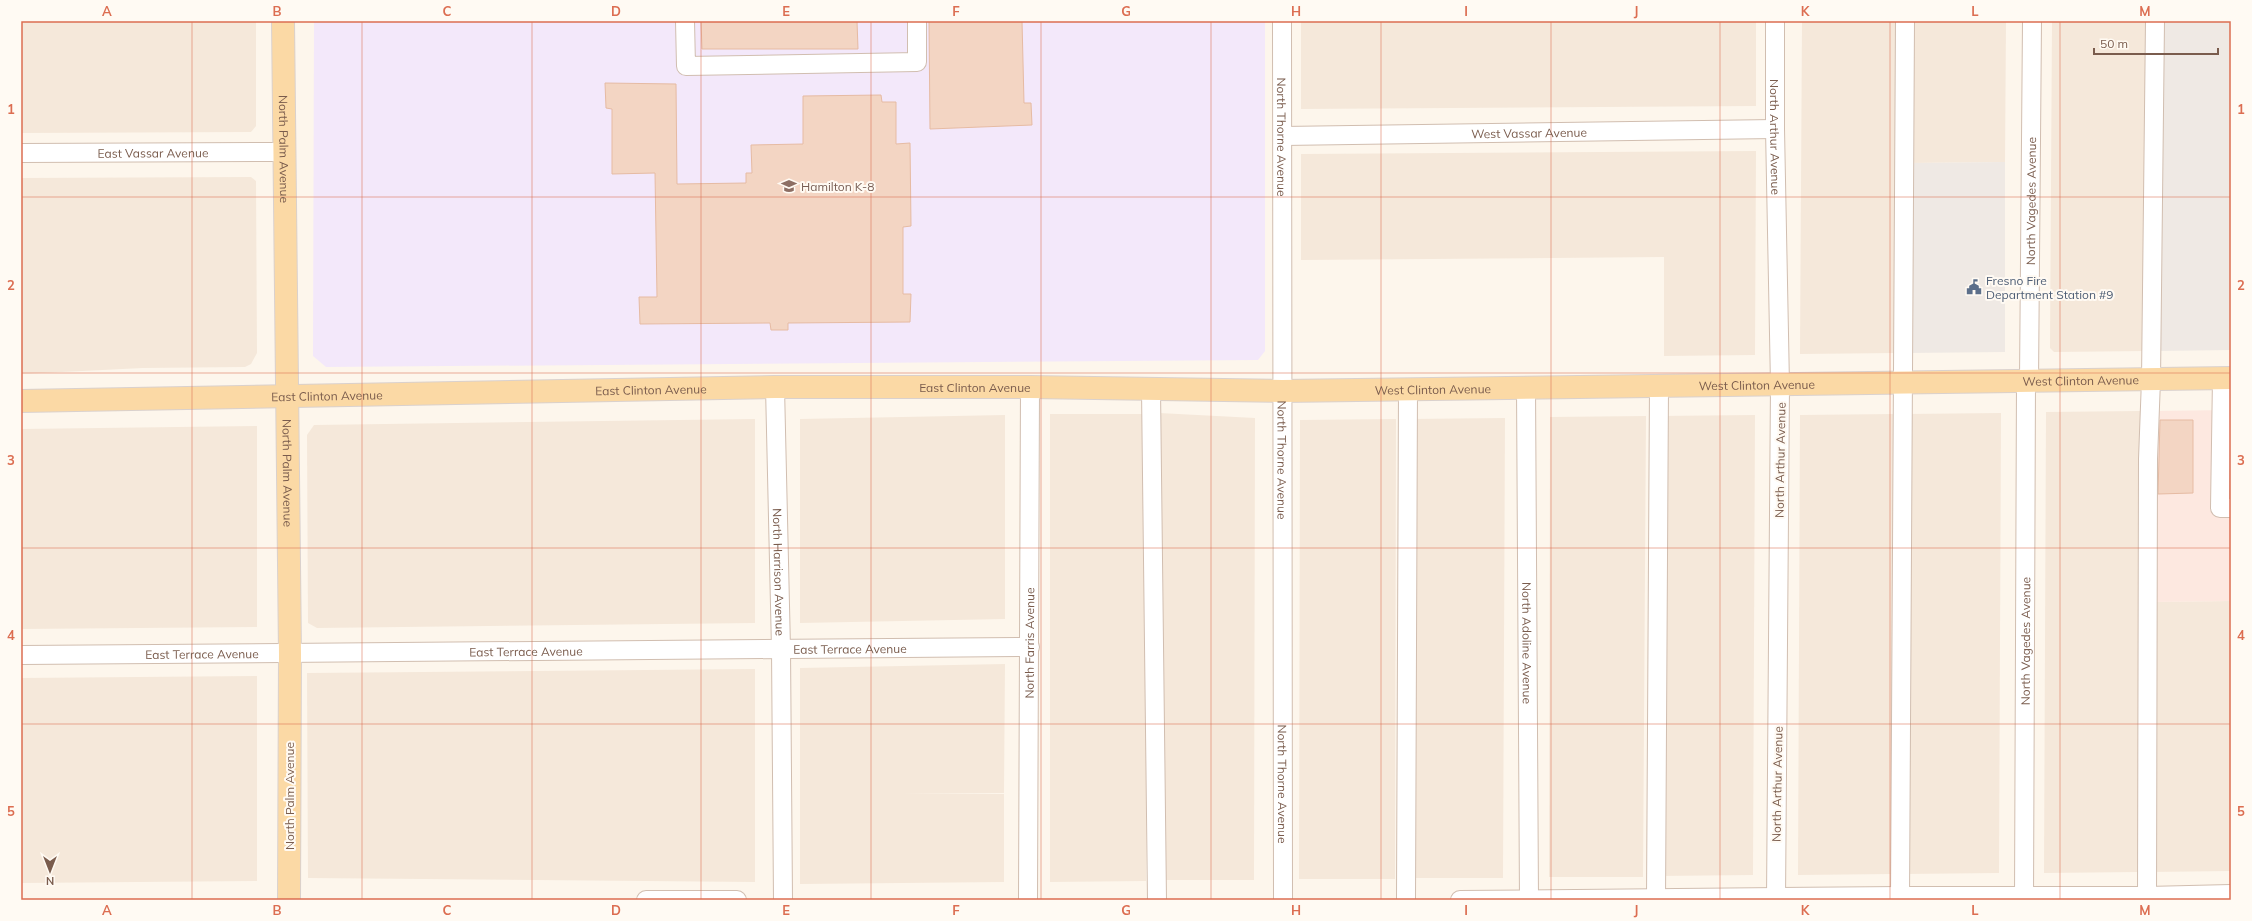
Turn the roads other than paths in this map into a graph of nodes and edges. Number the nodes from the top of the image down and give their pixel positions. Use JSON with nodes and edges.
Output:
{"nodes":[{"id":1,"x":283,"y":21,"type":"edge"},
{"id":2,"x":685,"y":21,"type":"edge"},
{"id":3,"x":916,"y":21,"type":"edge"},
{"id":4,"x":1282,"y":21,"type":"edge"},
{"id":5,"x":1775,"y":21,"type":"edge"},
{"id":6,"x":1905,"y":21,"type":"edge"},
{"id":7,"x":2032,"y":21,"type":"edge"},
{"id":8,"x":2155,"y":21,"type":"edge"},
{"id":9,"x":1775,"y":129,"type":"junction"},
{"id":10,"x":1283,"y":136,"type":"junction"},
{"id":11,"x":285,"y":152,"type":"junction"},
{"id":12,"x":21,"y":153,"type":"edge"},
{"id":13,"x":2226,"y":378,"type":"edge"},
{"id":14,"x":2151,"y":380,"type":"junction"},
{"id":15,"x":2027,"y":381,"type":"junction"},
{"id":16,"x":1904,"y":383,"type":"junction"},
{"id":17,"x":1780,"y":385,"type":"junction"},
{"id":18,"x":1659,"y":386,"type":"junction"},
{"id":19,"x":775,"y":387,"type":"junction"},
{"id":20,"x":1030,"y":387,"type":"junction"},
{"id":21,"x":1526,"y":387,"type":"junction"},
{"id":22,"x":1152,"y":389,"type":"junction"},
{"id":23,"x":1408,"y":389,"type":"junction"},
{"id":24,"x":1282,"y":390,"type":"junction"},
{"id":25,"x":288,"y":394,"type":"junction"},
{"id":26,"x":21,"y":401,"type":"edge"},
{"id":27,"x":2231,"y":508,"type":"edge"},
{"id":28,"x":1030,"y":647,"type":"junction"},
{"id":29,"x":781,"y":649,"type":"junction"},
{"id":30,"x":290,"y":654,"type":"junction"},
{"id":31,"x":21,"y":656,"type":"edge"},
{"id":32,"x":2231,"y":894,"type":"edge"},
{"id":33,"x":1900,"y":898,"type":"edge"},
{"id":34,"x":2024,"y":898,"type":"edge"},
{"id":35,"x":2147,"y":898,"type":"edge"},
{"id":36,"x":1529,"y":899,"type":"edge"},
{"id":37,"x":1656,"y":899,"type":"edge"},
{"id":38,"x":1776,"y":899,"type":"edge"},
{"id":39,"x":289,"y":900,"type":"edge"},
{"id":40,"x":646,"y":900,"type":"edge"},
{"id":41,"x":737,"y":900,"type":"edge"},
{"id":42,"x":783,"y":900,"type":"edge"},
{"id":43,"x":1028,"y":900,"type":"edge"},
{"id":44,"x":1157,"y":900,"type":"edge"},
{"id":45,"x":1283,"y":900,"type":"edge"},
{"id":46,"x":1406,"y":900,"type":"edge"},
{"id":47,"x":1460,"y":900,"type":"edge"}],
"edges":[{"from":1,"to":11,"type":"main road","name":"North Palm Avenue"},
{"from":2,"to":3,"type":"street"},
{"from":4,"to":10,"type":"street","name":"North Thorne Avenue"},
{"from":5,"to":9,"type":"street","name":"North Arthur Avenue"},
{"from":6,"to":16,"type":"street"},
{"from":7,"to":15,"type":"street","name":"North Vagedes Avenue"},
{"from":8,"to":14,"type":"street"},
{"from":9,"to":10,"type":"street","name":"West Vassar Avenue"},
{"from":9,"to":17,"type":"street","name":"North Arthur Avenue"},
{"from":10,"to":24,"type":"street","name":"North Thorne Avenue"},
{"from":11,"to":12,"type":"street","name":"East Vassar Avenue"},
{"from":11,"to":25,"type":"main road","name":"North Palm Avenue"},
{"from":13,"to":14,"type":"main road","name":"West Clinton Avenue"},
{"from":13,"to":27,"type":"street"},
{"from":14,"to":15,"type":"main road","name":"West Clinton Avenue"},
{"from":14,"to":35,"type":"street"},
{"from":15,"to":16,"type":"main road","name":"West Clinton Avenue"},
{"from":15,"to":34,"type":"street","name":"North Vagedes Avenue"},
{"from":16,"to":17,"type":"main road","name":"West Clinton Avenue"},
{"from":16,"to":33,"type":"street"},
{"from":17,"to":18,"type":"main road","name":"West Clinton Avenue"},
{"from":17,"to":38,"type":"street","name":"North Arthur Avenue"},
{"from":18,"to":21,"type":"main road","name":"West Clinton Avenue"},
{"from":18,"to":37,"type":"street"},
{"from":19,"to":20,"type":"main road","name":"East Clinton Avenue"},
{"from":19,"to":25,"type":"main road","name":"East Clinton Avenue"},
{"from":19,"to":29,"type":"street","name":"North Harrison Avenue"},
{"from":20,"to":22,"type":"main road","name":"East Clinton Avenue"},
{"from":20,"to":28,"type":"street","name":"North Farris Avenue"},
{"from":21,"to":23,"type":"main road","name":"West Clinton Avenue"},
{"from":21,"to":36,"type":"street","name":"North Adoline Avenue"},
{"from":22,"to":24,"type":"main road","name":"East Clinton Avenue"},
{"from":22,"to":44,"type":"street"},
{"from":23,"to":24,"type":"main road","name":"West Clinton Avenue"},
{"from":23,"to":46,"type":"street"},
{"from":24,"to":45,"type":"street","name":"North Thorne Avenue"},
{"from":25,"to":26,"type":"main road","name":"East Clinton Avenue"},
{"from":25,"to":30,"type":"main road","name":"North Palm Avenue"},
{"from":28,"to":29,"type":"street","name":"East Terrace Avenue"},
{"from":28,"to":43,"type":"street","name":"North Farris Avenue"},
{"from":29,"to":30,"type":"street","name":"East Terrace Avenue"},
{"from":29,"to":42,"type":"street","name":"North Harrison Avenue"},
{"from":30,"to":31,"type":"street","name":"East Terrace Avenue"},
{"from":30,"to":39,"type":"main road","name":"North Palm Avenue"},
{"from":32,"to":35,"type":"street"},
{"from":33,"to":34,"type":"street"},
{"from":33,"to":38,"type":"street"},
{"from":34,"to":35,"type":"street"},
{"from":36,"to":37,"type":"street"},
{"from":36,"to":47,"type":"street"},
{"from":37,"to":38,"type":"street"},
{"from":40,"to":41,"type":"street"}]}
